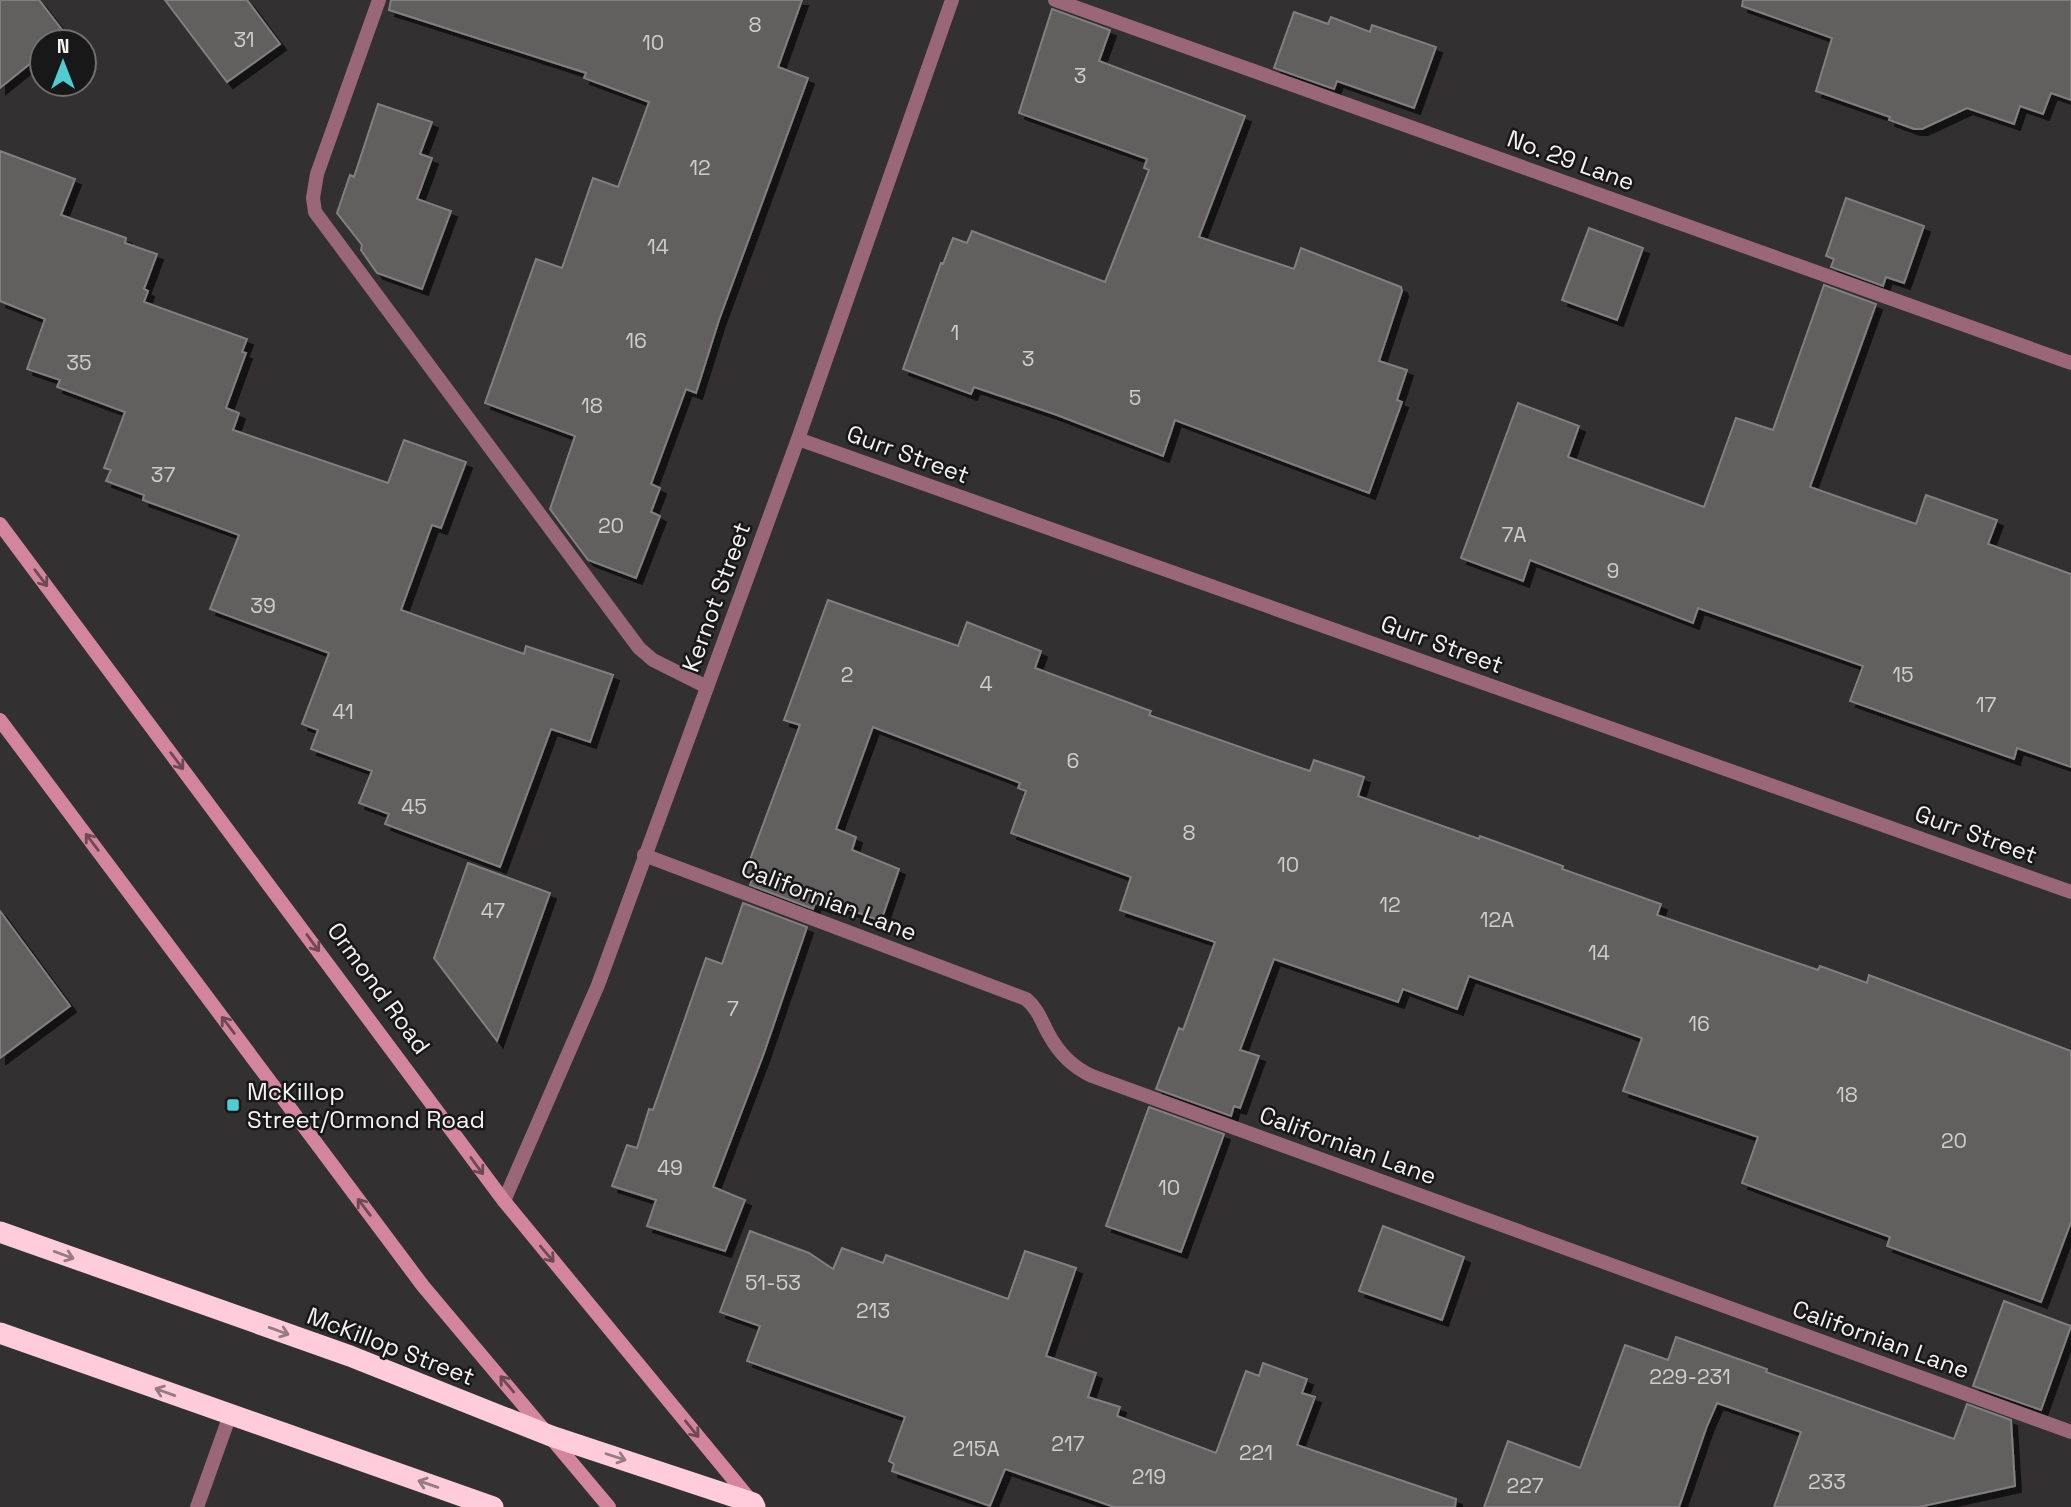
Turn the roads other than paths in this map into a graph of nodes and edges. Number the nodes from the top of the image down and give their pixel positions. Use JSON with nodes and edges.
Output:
{"nodes":[{"id":1,"x":379,"y":0,"type":"edge"},
{"id":2,"x":952,"y":0,"type":"edge"},
{"id":3,"x":1055,"y":0,"type":"edge"},
{"id":4,"x":2071,"y":363,"type":"edge"},
{"id":5,"x":798,"y":439,"type":"junction"},
{"id":6,"x":0,"y":524,"type":"edge"},
{"id":7,"x":707,"y":687,"type":"junction"},
{"id":8,"x":0,"y":720,"type":"edge"},
{"id":9,"x":644,"y":855,"type":"junction"},
{"id":10,"x":2071,"y":892,"type":"edge"},
{"id":11,"x":504,"y":1201,"type":"junction"},
{"id":12,"x":0,"y":1232,"type":"edge"},
{"id":13,"x":0,"y":1333,"type":"edge"},
{"id":14,"x":230,"y":1415,"type":"junction"},
{"id":15,"x":2071,"y":1432,"type":"edge"},
{"id":16,"x":551,"y":1436,"type":"junction"},
{"id":17,"x":757,"y":1506,"type":"edge"},
{"id":18,"x":197,"y":1507,"type":"edge"},
{"id":19,"x":493,"y":1507,"type":"edge"},
{"id":20,"x":609,"y":1507,"type":"edge"}],
"edges":[{"from":1,"to":7,"type":"street"},
{"from":2,"to":5,"type":"street","name":"Kernot Street"},
{"from":3,"to":4,"type":"street","name":"No. 29 Lane"},
{"from":5,"to":7,"type":"street","name":"Kernot Street"},
{"from":5,"to":10,"type":"street","name":"Gurr Street"},
{"from":6,"to":11,"type":"street","name":"Ormond Road","one_way":true},
{"from":7,"to":9,"type":"street","name":"Kernot Street"},
{"from":16,"to":8,"type":"street","one_way":true},
{"from":9,"to":11,"type":"street","name":"Kernot Street"},
{"from":9,"to":15,"type":"street","name":"Californian Lane"},
{"from":11,"to":17,"type":"street","name":"Ormond Road","one_way":true},
{"from":12,"to":16,"type":"highway","name":"McKillop Street","one_way":true},
{"from":14,"to":13,"type":"highway","one_way":true},
{"from":14,"to":18,"type":"street"},
{"from":19,"to":14,"type":"highway","one_way":true},
{"from":16,"to":17,"type":"highway","name":"McKillop Street","one_way":true},
{"from":16,"to":20,"type":"street"}]}
